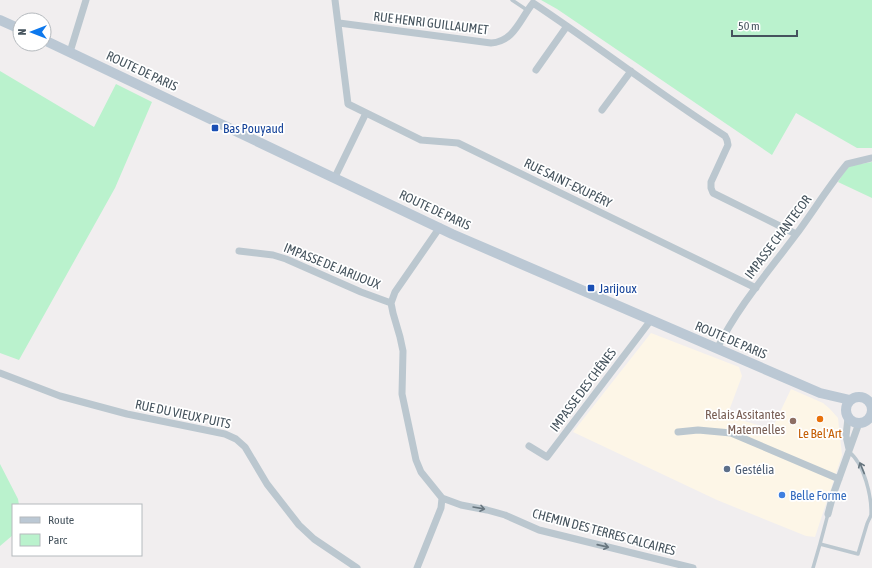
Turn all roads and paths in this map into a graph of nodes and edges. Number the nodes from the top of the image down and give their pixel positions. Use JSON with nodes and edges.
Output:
{"nodes":[{"id":1,"x":86,"y":0,"type":"edge"},
{"id":2,"x":335,"y":0,"type":"edge"},
{"id":3,"x":512,"y":0,"type":"edge"},
{"id":4,"x":527,"y":10,"type":"junction"},
{"id":5,"x":0,"y":20,"type":"edge"},
{"id":6,"x":339,"y":23,"type":"junction"},
{"id":7,"x":12,"y":25,"type":"edge"},
{"id":8,"x":567,"y":26,"type":"junction"},
{"id":9,"x":52,"y":44,"type":"edge"},
{"id":10,"x":70,"y":52,"type":"junction"},
{"id":11,"x":536,"y":70,"type":"dead end"},
{"id":12,"x":631,"y":71,"type":"junction"},
{"id":13,"x":602,"y":110,"type":"dead end"},
{"id":14,"x":366,"y":113,"type":"junction"},
{"id":15,"x":872,"y":158,"type":"edge"},
{"id":16,"x":335,"y":177,"type":"junction"},
{"id":17,"x":440,"y":227,"type":"junction"},
{"id":18,"x":796,"y":234,"type":"junction"},
{"id":19,"x":239,"y":251,"type":"dead end"},
{"id":20,"x":756,"y":288,"type":"junction"},
{"id":21,"x":391,"y":303,"type":"junction"},
{"id":22,"x":651,"y":320,"type":"junction"},
{"id":23,"x":717,"y":349,"type":"junction"},
{"id":24,"x":0,"y":373,"type":"edge"},
{"id":25,"x":848,"y":409,"type":"junction"},
{"id":26,"x":872,"y":409,"type":"edge"},
{"id":27,"x":866,"y":421,"type":"edge"},
{"id":28,"x":678,"y":432,"type":"dead end"},
{"id":29,"x":530,"y":446,"type":"dead end"},
{"id":30,"x":850,"y":452,"type":"junction"},
{"id":31,"x":839,"y":479,"type":"junction"},
{"id":32,"x":442,"y":498,"type":"junction"},
{"id":33,"x":828,"y":514,"type":"joint"},
{"id":34,"x":820,"y":544,"type":"junction"},
{"id":35,"x":357,"y":568,"type":"edge"},
{"id":36,"x":417,"y":568,"type":"edge"},
{"id":37,"x":693,"y":568,"type":"edge"},
{"id":38,"x":813,"y":568,"type":"edge"}],
"edges":[{"from":1,"to":10,"type":"street"},
{"from":2,"to":6,"type":"street"},
{"from":3,"to":4,"type":"lane"},
{"from":4,"to":6,"type":"street","name":"RUE HENRI GUILLAUMET"},
{"from":4,"to":8,"type":"street"},
{"from":5,"to":7,"type":"main road"},
{"from":6,"to":14,"type":"street","name":"RUE SAINT-EXUPÉRY"},
{"from":8,"to":11,"type":"street"},
{"from":8,"to":12,"type":"street"},
{"from":9,"to":10,"type":"main road","name":"ROUTE DE PARIS"},
{"from":10,"to":16,"type":"main road","name":"ROUTE DE PARIS"},
{"from":12,"to":13,"type":"street"},
{"from":12,"to":18,"type":"street"},
{"from":14,"to":16,"type":"street"},
{"from":14,"to":20,"type":"street","name":"RUE SAINT-EXUPÉRY"},
{"from":15,"to":18,"type":"street","name":"IMPASSE CHANTECOR"},
{"from":16,"to":17,"type":"main road","name":"ROUTE DE PARIS"},
{"from":17,"to":21,"type":"street"},
{"from":17,"to":22,"type":"main road","name":"ROUTE DE PARIS"},
{"from":18,"to":20,"type":"street","name":"IMPASSE CHANTECOR"},
{"from":19,"to":21,"type":"street","name":"IMPASSE DE JARIJOUX"},
{"from":20,"to":23,"type":"street","name":"IMPASSE CHANTECOR"},
{"from":21,"to":32,"type":"street"},
{"from":22,"to":23,"type":"main road","name":"ROUTE DE PARIS"},
{"from":22,"to":29,"type":"street","name":"IMPASSE DES CHÊNES"},
{"from":23,"to":25,"type":"main road","name":"ROUTE DE PARIS"},
{"from":24,"to":35,"type":"street","name":"RUE DU VIEUX PUITS"},
{"from":25,"to":26,"type":"main road"},
{"from":25,"to":27,"type":"main road"},
{"from":25,"to":30,"type":"street"},
{"from":26,"to":27,"type":"main road"},
{"from":27,"to":30,"type":"street"},
{"from":28,"to":31,"type":"street"},
{"from":30,"to":31,"type":"street"},
{"from":34,"to":30,"type":"lane","one_way":true},
{"from":31,"to":33,"type":"street"},
{"from":32,"to":36,"type":"street"},
{"from":32,"to":37,"type":"street","name":"CHEMIN DES TERRES CALCAIRES","one_way":true},
{"from":33,"to":34,"type":"lane"},
{"from":34,"to":38,"type":"lane"}]}
